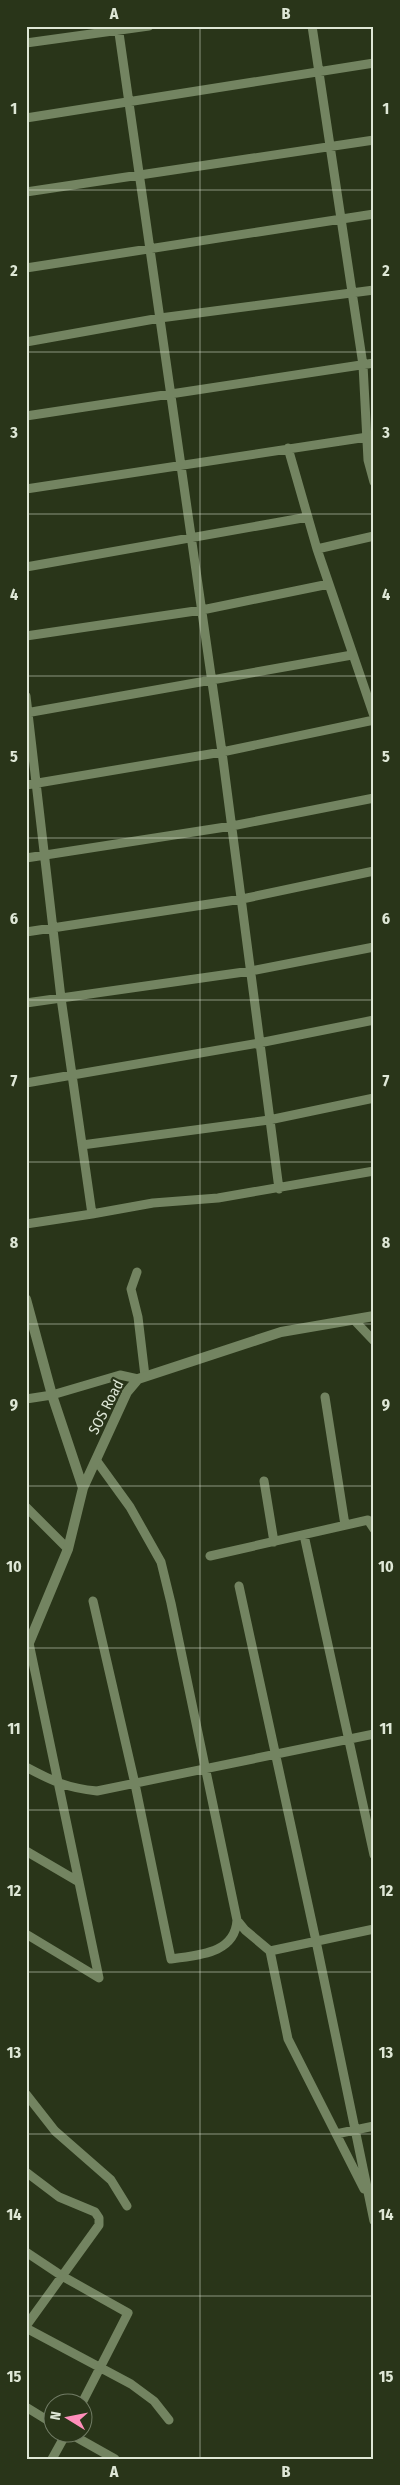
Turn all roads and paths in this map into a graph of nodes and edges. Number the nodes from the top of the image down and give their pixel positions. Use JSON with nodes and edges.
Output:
{"nodes":[{"id":1,"x":149,"y":26,"type":"edge"},
{"id":2,"x":312,"y":26,"type":"edge"},
{"id":3,"x":118,"y":28,"type":"edge"},
{"id":4,"x":26,"y":44,"type":"edge"},
{"id":5,"x":374,"y":63,"type":"edge"},
{"id":6,"x":318,"y":71,"type":"junction"},
{"id":7,"x":128,"y":102,"type":"junction"},
{"id":8,"x":26,"y":118,"type":"edge"},
{"id":9,"x":374,"y":140,"type":"edge"},
{"id":10,"x":329,"y":148,"type":"junction"},
{"id":11,"x":139,"y":175,"type":"junction"},
{"id":12,"x":26,"y":192,"type":"edge"},
{"id":13,"x":374,"y":214,"type":"edge"},
{"id":14,"x":340,"y":219,"type":"junction"},
{"id":15,"x":150,"y":250,"type":"junction"},
{"id":16,"x":26,"y":268,"type":"edge"},
{"id":17,"x":374,"y":290,"type":"edge"},
{"id":18,"x":353,"y":293,"type":"junction"},
{"id":19,"x":160,"y":318,"type":"junction"},
{"id":20,"x":26,"y":342,"type":"edge"},
{"id":21,"x":374,"y":363,"type":"edge"},
{"id":22,"x":363,"y":365,"type":"junction"},
{"id":23,"x":171,"y":394,"type":"junction"},
{"id":24,"x":26,"y":416,"type":"edge"},
{"id":25,"x":371,"y":437,"type":"edge"},
{"id":26,"x":288,"y":448,"type":"junction"},
{"id":27,"x":181,"y":465,"type":"junction"},
{"id":28,"x":374,"y":482,"type":"edge"},
{"id":29,"x":26,"y":489,"type":"edge"},
{"id":30,"x":308,"y":518,"type":"junction"},
{"id":31,"x":374,"y":536,"type":"edge"},
{"id":32,"x":191,"y":537,"type":"junction"},
{"id":33,"x":317,"y":549,"type":"junction"},
{"id":34,"x":26,"y":567,"type":"edge"},
{"id":35,"x":329,"y":584,"type":"junction"},
{"id":36,"x":202,"y":610,"type":"junction"},
{"id":37,"x":26,"y":636,"type":"edge"},
{"id":38,"x":352,"y":655,"type":"junction"},
{"id":39,"x":212,"y":681,"type":"junction"},
{"id":40,"x":26,"y":696,"type":"edge"},
{"id":41,"x":28,"y":713,"type":"edge"},
{"id":42,"x":374,"y":718,"type":"edge"},
{"id":43,"x":222,"y":752,"type":"junction"},
{"id":44,"x":31,"y":784,"type":"edge"},
{"id":45,"x":374,"y":798,"type":"edge"},
{"id":46,"x":232,"y":826,"type":"junction"},
{"id":47,"x":45,"y":855,"type":"junction"},
{"id":48,"x":26,"y":858,"type":"edge"},
{"id":49,"x":374,"y":871,"type":"edge"},
{"id":50,"x":242,"y":899,"type":"junction"},
{"id":51,"x":54,"y":927,"type":"junction"},
{"id":52,"x":26,"y":932,"type":"edge"},
{"id":53,"x":374,"y":947,"type":"edge"},
{"id":54,"x":251,"y":971,"type":"junction"},
{"id":55,"x":61,"y":998,"type":"junction"},
{"id":56,"x":26,"y":1003,"type":"edge"},
{"id":57,"x":374,"y":1020,"type":"edge"},
{"id":58,"x":259,"y":1043,"type":"junction"},
{"id":59,"x":73,"y":1076,"type":"junction"},
{"id":60,"x":26,"y":1083,"type":"edge"},
{"id":61,"x":374,"y":1098,"type":"edge"},
{"id":62,"x":270,"y":1120,"type":"junction"},
{"id":63,"x":82,"y":1145,"type":"junction"},
{"id":64,"x":374,"y":1171,"type":"edge"},
{"id":65,"x":278,"y":1188,"type":"junction"},
{"id":66,"x":92,"y":1214,"type":"junction"},
{"id":67,"x":26,"y":1224,"type":"edge"},
{"id":68,"x":137,"y":1272,"type":"dead end"},
{"id":69,"x":26,"y":1299,"type":"edge"},
{"id":70,"x":374,"y":1316,"type":"edge"},
{"id":71,"x":354,"y":1320,"type":"junction"},
{"id":72,"x":374,"y":1341,"type":"edge"},
{"id":73,"x":142,"y":1377,"type":"junction"},
{"id":74,"x":52,"y":1395,"type":"junction"},
{"id":75,"x":325,"y":1397,"type":"dead end"},
{"id":76,"x":26,"y":1399,"type":"edge"},
{"id":77,"x":96,"y":1460,"type":"junction"},
{"id":78,"x":264,"y":1481,"type":"dead end"},
{"id":79,"x":83,"y":1488,"type":"junction"},
{"id":80,"x":26,"y":1507,"type":"edge"},
{"id":81,"x":345,"y":1525,"type":"junction"},
{"id":82,"x":374,"y":1529,"type":"edge"},
{"id":83,"x":304,"y":1535,"type":"junction"},
{"id":84,"x":274,"y":1542,"type":"junction"},
{"id":85,"x":68,"y":1549,"type":"junction"},
{"id":86,"x":210,"y":1556,"type":"dead end"},
{"id":87,"x":239,"y":1586,"type":"dead end"},
{"id":88,"x":93,"y":1601,"type":"dead end"},
{"id":89,"x":28,"y":1647,"type":"edge"},
{"id":90,"x":374,"y":1734,"type":"edge"},
{"id":91,"x":349,"y":1739,"type":"junction"},
{"id":92,"x":276,"y":1754,"type":"junction"},
{"id":93,"x":26,"y":1767,"type":"edge"},
{"id":94,"x":206,"y":1769,"type":"junction"},
{"id":95,"x":59,"y":1784,"type":"junction"},
{"id":96,"x":135,"y":1784,"type":"junction"},
{"id":97,"x":26,"y":1851,"type":"edge"},
{"id":98,"x":374,"y":1856,"type":"edge"},
{"id":99,"x":79,"y":1882,"type":"junction"},
{"id":100,"x":237,"y":1920,"type":"junction"},
{"id":101,"x":374,"y":1929,"type":"edge"},
{"id":102,"x":26,"y":1934,"type":"edge"},
{"id":103,"x":316,"y":1941,"type":"junction"},
{"id":104,"x":270,"y":1951,"type":"junction"},
{"id":105,"x":26,"y":2094,"type":"edge"},
{"id":106,"x":374,"y":2126,"type":"edge"},
{"id":107,"x":356,"y":2130,"type":"junction"},
{"id":108,"x":336,"y":2134,"type":"junction"},
{"id":109,"x":26,"y":2172,"type":"edge"},
{"id":110,"x":371,"y":2197,"type":"edge"},
{"id":111,"x":128,"y":2206,"type":"dead end"},
{"id":112,"x":374,"y":2221,"type":"edge"},
{"id":113,"x":26,"y":2252,"type":"edge"},
{"id":114,"x":62,"y":2276,"type":"junction"},
{"id":115,"x":26,"y":2327,"type":"edge"},
{"id":116,"x":100,"y":2367,"type":"junction"},
{"id":117,"x":88,"y":2392,"type":"edge"},
{"id":118,"x":26,"y":2407,"type":"edge"},
{"id":119,"x":42,"y":2417,"type":"edge"},
{"id":120,"x":169,"y":2420,"type":"dead end"},
{"id":121,"x":62,"y":2442,"type":"edge"},
{"id":122,"x":84,"y":2442,"type":"edge"},
{"id":123,"x":52,"y":2459,"type":"edge"},
{"id":124,"x":115,"y":2459,"type":"edge"}],
"edges":[{"from":1,"to":3,"type":"street"},
{"from":2,"to":6,"type":"street"},
{"from":3,"to":4,"type":"street"},
{"from":3,"to":7,"type":"street"},
{"from":5,"to":6,"type":"street"},
{"from":6,"to":7,"type":"street"},
{"from":6,"to":10,"type":"street"},
{"from":7,"to":8,"type":"street"},
{"from":7,"to":11,"type":"street"},
{"from":9,"to":10,"type":"street"},
{"from":10,"to":11,"type":"street"},
{"from":10,"to":14,"type":"street"},
{"from":11,"to":12,"type":"street"},
{"from":11,"to":15,"type":"street"},
{"from":13,"to":14,"type":"street"},
{"from":14,"to":15,"type":"street"},
{"from":14,"to":18,"type":"street"},
{"from":15,"to":16,"type":"street"},
{"from":15,"to":19,"type":"street"},
{"from":17,"to":18,"type":"street"},
{"from":18,"to":19,"type":"street"},
{"from":18,"to":22,"type":"street"},
{"from":19,"to":20,"type":"street"},
{"from":19,"to":23,"type":"street"},
{"from":21,"to":22,"type":"street"},
{"from":22,"to":23,"type":"street"},
{"from":22,"to":25,"type":"street"},
{"from":23,"to":24,"type":"street"},
{"from":23,"to":27,"type":"street"},
{"from":25,"to":26,"type":"street"},
{"from":25,"to":28,"type":"street"},
{"from":26,"to":27,"type":"street"},
{"from":26,"to":30,"type":"street"},
{"from":27,"to":29,"type":"street"},
{"from":27,"to":32,"type":"street"},
{"from":30,"to":32,"type":"street"},
{"from":30,"to":33,"type":"street"},
{"from":31,"to":33,"type":"street"},
{"from":32,"to":34,"type":"street"},
{"from":32,"to":36,"type":"street"},
{"from":33,"to":35,"type":"street"},
{"from":35,"to":36,"type":"street"},
{"from":35,"to":38,"type":"street"},
{"from":36,"to":37,"type":"street"},
{"from":36,"to":39,"type":"street"},
{"from":38,"to":39,"type":"street"},
{"from":38,"to":42,"type":"street"},
{"from":39,"to":41,"type":"street"},
{"from":39,"to":43,"type":"street"},
{"from":40,"to":41,"type":"street"},
{"from":41,"to":44,"type":"street"},
{"from":42,"to":43,"type":"street"},
{"from":43,"to":44,"type":"street"},
{"from":43,"to":46,"type":"street"},
{"from":44,"to":47,"type":"street"},
{"from":45,"to":46,"type":"street"},
{"from":46,"to":47,"type":"street"},
{"from":46,"to":50,"type":"street"},
{"from":47,"to":48,"type":"street"},
{"from":47,"to":51,"type":"street"},
{"from":49,"to":50,"type":"street"},
{"from":50,"to":51,"type":"street"},
{"from":50,"to":54,"type":"street"},
{"from":51,"to":52,"type":"street"},
{"from":51,"to":55,"type":"street"},
{"from":53,"to":54,"type":"street"},
{"from":54,"to":55,"type":"street"},
{"from":54,"to":58,"type":"street"},
{"from":55,"to":56,"type":"street"},
{"from":55,"to":59,"type":"street"},
{"from":57,"to":58,"type":"street"},
{"from":58,"to":59,"type":"street"},
{"from":58,"to":62,"type":"street"},
{"from":59,"to":60,"type":"street"},
{"from":59,"to":63,"type":"street"},
{"from":61,"to":62,"type":"street"},
{"from":62,"to":63,"type":"street"},
{"from":62,"to":65,"type":"street"},
{"from":63,"to":66,"type":"street"},
{"from":64,"to":65,"type":"street"},
{"from":65,"to":66,"type":"street"},
{"from":66,"to":67,"type":"street"},
{"from":68,"to":73,"type":"street"},
{"from":69,"to":74,"type":"street"},
{"from":70,"to":71,"type":"street","name":"SOS Road"},
{"from":71,"to":72,"type":"street"},
{"from":71,"to":73,"type":"street","name":"SOS Road"},
{"from":73,"to":74,"type":"street"},
{"from":73,"to":77,"type":"street","name":"SOS Road"},
{"from":74,"to":76,"type":"street"},
{"from":74,"to":79,"type":"street"},
{"from":75,"to":81,"type":"street"},
{"from":77,"to":79,"type":"street","name":"SOS Road"},
{"from":77,"to":94,"type":"street"},
{"from":78,"to":84,"type":"street"},
{"from":79,"to":85,"type":"street","name":"SOS Road"},
{"from":80,"to":85,"type":"street"},
{"from":81,"to":82,"type":"street"},
{"from":81,"to":83,"type":"street"},
{"from":83,"to":84,"type":"street"},
{"from":83,"to":91,"type":"street"},
{"from":84,"to":86,"type":"street"},
{"from":85,"to":89,"type":"street","name":"SOS Road"},
{"from":87,"to":92,"type":"street"},
{"from":88,"to":96,"type":"street"},
{"from":89,"to":95,"type":"street"},
{"from":90,"to":91,"type":"street"},
{"from":91,"to":92,"type":"street"},
{"from":91,"to":98,"type":"street"},
{"from":92,"to":94,"type":"street"},
{"from":92,"to":103,"type":"street"},
{"from":93,"to":95,"type":"street"},
{"from":94,"to":96,"type":"street"},
{"from":94,"to":100,"type":"street"},
{"from":95,"to":96,"type":"street"},
{"from":95,"to":99,"type":"street"},
{"from":96,"to":100,"type":"street"},
{"from":97,"to":99,"type":"street"},
{"from":99,"to":102,"type":"street"},
{"from":100,"to":104,"type":"street"},
{"from":101,"to":103,"type":"street"},
{"from":103,"to":104,"type":"street"},
{"from":103,"to":107,"type":"street"},
{"from":104,"to":108,"type":"street"},
{"from":105,"to":111,"type":"street"},
{"from":106,"to":107,"type":"street"},
{"from":107,"to":108,"type":"street"},
{"from":107,"to":110,"type":"street"},
{"from":108,"to":110,"type":"street"},
{"from":109,"to":114,"type":"street"},
{"from":110,"to":112,"type":"street"},
{"from":113,"to":114,"type":"street"},
{"from":114,"to":115,"type":"street"},
{"from":114,"to":116,"type":"street"},
{"from":115,"to":116,"type":"street"},
{"from":116,"to":117,"type":"street"},
{"from":116,"to":120,"type":"street"},
{"from":118,"to":119,"type":"street"},
{"from":121,"to":123,"type":"street"},
{"from":122,"to":124,"type":"street"}]}
